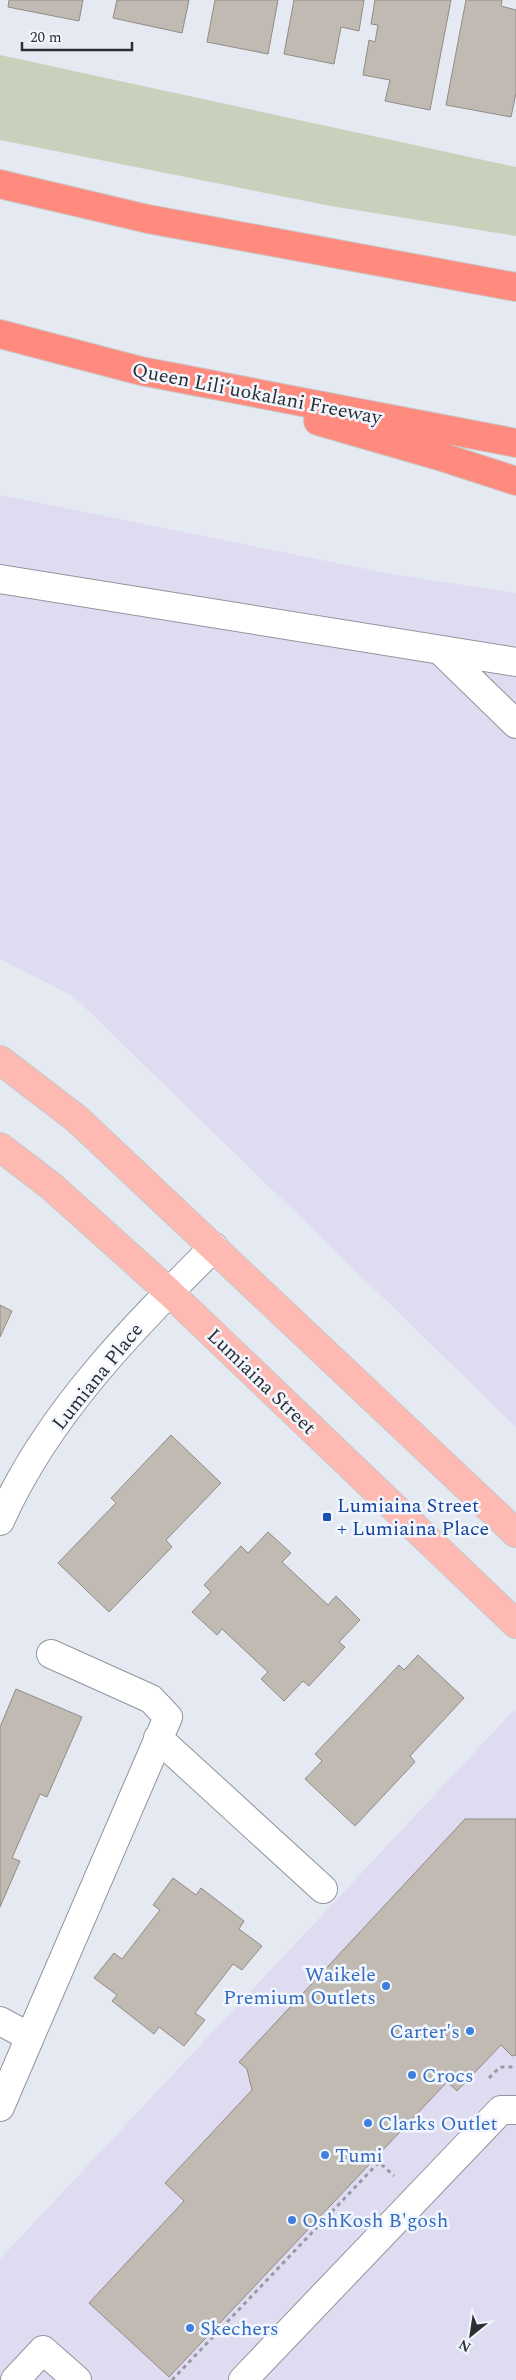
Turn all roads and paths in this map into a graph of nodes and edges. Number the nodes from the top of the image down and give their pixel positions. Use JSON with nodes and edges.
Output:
{"nodes":[{"id":1,"x":0,"y":184,"type":"edge"},
{"id":2,"x":463,"y":277,"type":"junction"},
{"id":3,"x":516,"y":282,"type":"edge"},
{"id":4,"x":516,"y":287,"type":"edge"},
{"id":5,"x":0,"y":334,"type":"edge"},
{"id":6,"x":141,"y":371,"type":"junction"},
{"id":7,"x":516,"y":443,"type":"edge"},
{"id":8,"x":516,"y":481,"type":"edge"},
{"id":9,"x":0,"y":579,"type":"edge"},
{"id":10,"x":442,"y":652,"type":"junction"},
{"id":11,"x":516,"y":662,"type":"edge"},
{"id":12,"x":516,"y":724,"type":"edge"},
{"id":13,"x":0,"y":1060,"type":"edge"},
{"id":14,"x":0,"y":1147,"type":"edge"},
{"id":15,"x":214,"y":1247,"type":"junction"},
{"id":16,"x":169,"y":1292,"type":"junction"},
{"id":17,"x":0,"y":1521,"type":"edge"},
{"id":18,"x":516,"y":1533,"type":"edge"},
{"id":19,"x":516,"y":1624,"type":"edge"},
{"id":20,"x":51,"y":1654,"type":"dead end"},
{"id":21,"x":158,"y":1738,"type":"junction"},
{"id":22,"x":323,"y":1889,"type":"dead end"},
{"id":23,"x":0,"y":2021,"type":"edge"},
{"id":24,"x":30,"y":2037,"type":"junction"},
{"id":25,"x":516,"y":2066,"type":"edge"},
{"id":26,"x":487,"y":2080,"type":"dead end"},
{"id":27,"x":0,"y":2107,"type":"edge"},
{"id":28,"x":516,"y":2110,"type":"edge"},
{"id":29,"x":400,"y":2169,"type":"dead end"},
{"id":30,"x":15,"y":2380,"type":"edge"},
{"id":31,"x":77,"y":2380,"type":"edge"},
{"id":32,"x":172,"y":2380,"type":"edge"},
{"id":33,"x":243,"y":2380,"type":"edge"}],
"edges":[{"from":1,"to":2,"type":"highway"},
{"from":2,"to":3,"type":"highway"},
{"from":2,"to":4,"type":"highway"},
{"from":5,"to":6,"type":"highway","name":"Queen Liliʻuokalani Freeway"},
{"from":6,"to":7,"type":"highway","name":"Queen Liliʻuokalani Freeway"},
{"from":6,"to":8,"type":"highway"},
{"from":9,"to":10,"type":"street"},
{"from":10,"to":11,"type":"street"},
{"from":10,"to":12,"type":"street"},
{"from":13,"to":15,"type":"main road"},
{"from":14,"to":16,"type":"main road","name":"Lumiaina Street"},
{"from":15,"to":16,"type":"street","name":"Lumiana Place"},
{"from":15,"to":18,"type":"main road"},
{"from":16,"to":17,"type":"street","name":"Lumiana Place"},
{"from":16,"to":19,"type":"main road","name":"Lumiaina Street"},
{"from":20,"to":21,"type":"street"},
{"from":21,"to":22,"type":"street"},
{"from":21,"to":24,"type":"street"},
{"from":23,"to":24,"type":"street"},
{"from":24,"to":27,"type":"street"},
{"from":25,"to":26,"type":"path"},
{"from":28,"to":33,"type":"street"},
{"from":29,"to":32,"type":"path"},
{"from":30,"to":31,"type":"street"}]}
